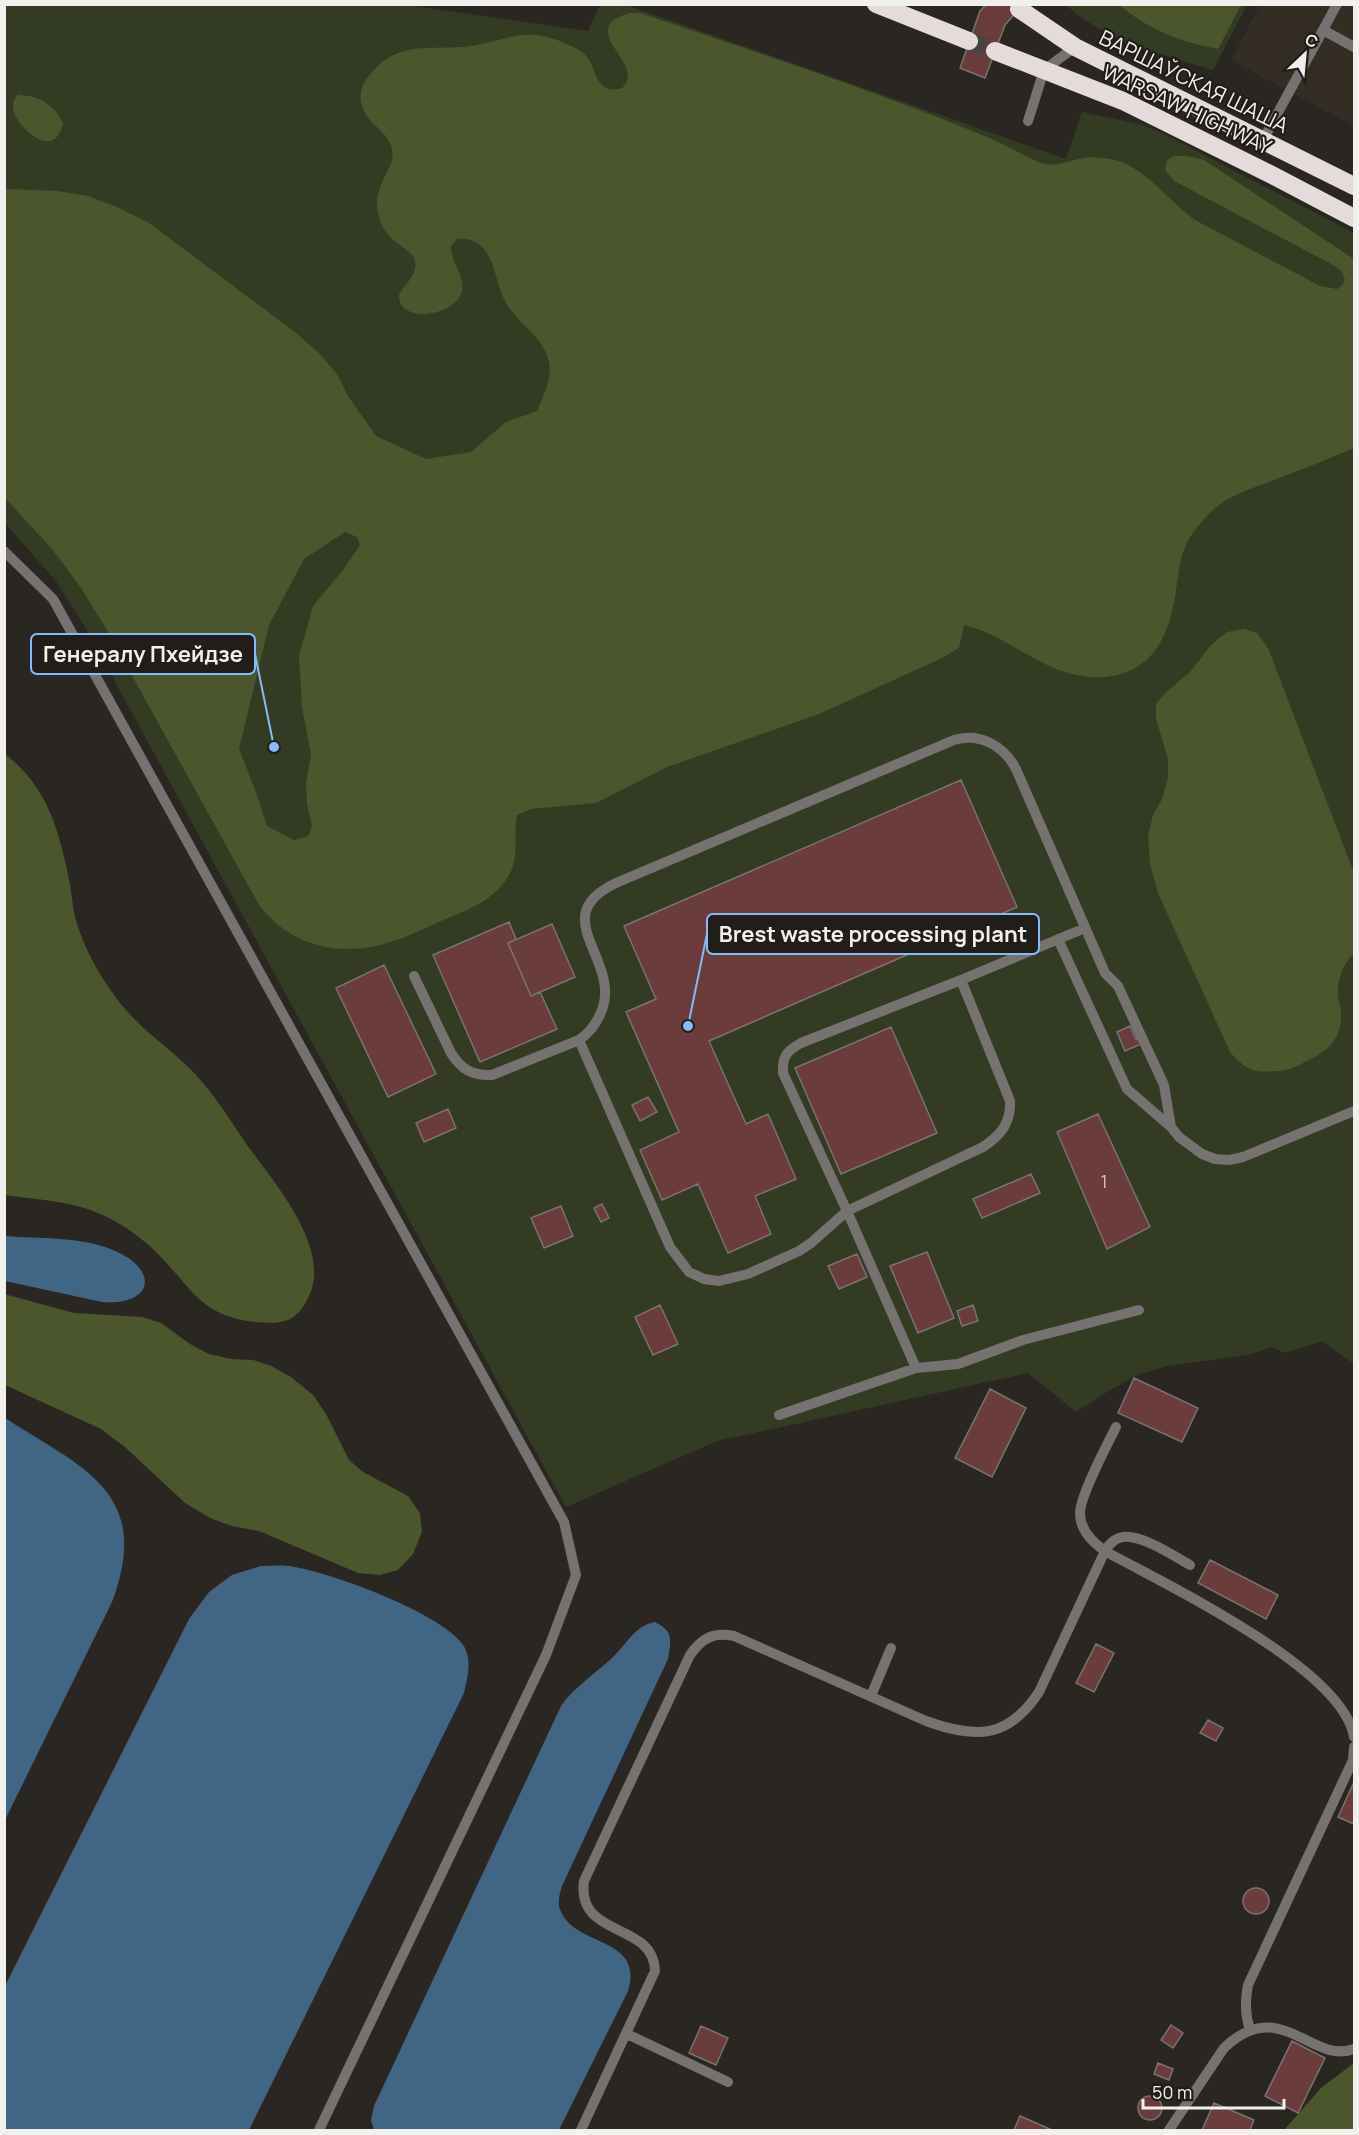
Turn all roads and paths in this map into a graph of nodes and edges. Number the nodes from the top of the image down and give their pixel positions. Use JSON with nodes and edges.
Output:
{"nodes":[{"id":1,"x":876,"y":4,"type":"edge"},
{"id":2,"x":1337,"y":4,"type":"edge"},
{"id":3,"x":1019,"y":9,"type":"dead end"},
{"id":4,"x":1323,"y":30,"type":"junction"},
{"id":5,"x":969,"y":42,"type":"tunnel mouth"},
{"id":6,"x":1075,"y":47,"type":"junction"},
{"id":7,"x":1354,"y":47,"type":"edge"},
{"id":8,"x":995,"y":51,"type":"tunnel mouth"},
{"id":9,"x":1044,"y":70,"type":"junction"},
{"id":10,"x":1028,"y":121,"type":"dead end"},
{"id":11,"x":1263,"y":140,"type":"junction"},
{"id":12,"x":1354,"y":186,"type":"edge"},
{"id":13,"x":1354,"y":218,"type":"edge"},
{"id":14,"x":4,"y":551,"type":"edge"},
{"id":15,"x":1085,"y":928,"type":"junction"},
{"id":16,"x":1059,"y":939,"type":"junction"},
{"id":17,"x":414,"y":976,"type":"dead end"},
{"id":18,"x":961,"y":980,"type":"junction"},
{"id":19,"x":579,"y":1040,"type":"junction"},
{"id":20,"x":1354,"y":1111,"type":"edge"},
{"id":21,"x":1172,"y":1127,"type":"junction"},
{"id":22,"x":847,"y":1211,"type":"junction"},
{"id":23,"x":1139,"y":1310,"type":"dead end"},
{"id":24,"x":916,"y":1368,"type":"junction"},
{"id":25,"x":779,"y":1415,"type":"dead end"},
{"id":26,"x":1116,"y":1427,"type":"dead end"},
{"id":27,"x":1105,"y":1551,"type":"junction"},
{"id":28,"x":1190,"y":1565,"type":"dead end"},
{"id":29,"x":891,"y":1648,"type":"dead end"},
{"id":30,"x":870,"y":1696,"type":"junction"},
{"id":31,"x":1354,"y":1729,"type":"edge"},
{"id":32,"x":1354,"y":1747,"type":"edge"},
{"id":33,"x":1251,"y":2030,"type":"junction"},
{"id":34,"x":627,"y":2034,"type":"junction"},
{"id":35,"x":1354,"y":2049,"type":"edge"},
{"id":36,"x":729,"y":2082,"type":"dead end"},
{"id":37,"x":319,"y":2130,"type":"edge"},
{"id":38,"x":581,"y":2130,"type":"edge"},
{"id":39,"x":1169,"y":2130,"type":"edge"}],
"edges":[{"from":1,"to":5,"type":"highway"},
{"from":2,"to":4,"type":"lane"},
{"from":3,"to":6,"type":"highway","name":"ВАРШАЎСКАЯ ШАША"},
{"from":4,"to":7,"type":"lane"},
{"from":4,"to":11,"type":"lane"},
{"from":6,"to":9,"type":"lane"},
{"from":6,"to":11,"type":"highway","name":"ВАРШАЎСКАЯ ШАША"},
{"from":8,"to":9,"type":"highway","name":"WARSAW HIGHWAY"},
{"from":9,"to":10,"type":"lane"},
{"from":9,"to":13,"type":"highway","name":"WARSAW HIGHWAY"},
{"from":11,"to":12,"type":"highway","name":"ВАРШАЎСКАЯ ШАША"},
{"from":14,"to":37,"type":"lane"},
{"from":15,"to":16,"type":"lane"},
{"from":15,"to":19,"type":"lane"},
{"from":15,"to":21,"type":"lane"},
{"from":16,"to":18,"type":"lane"},
{"from":16,"to":21,"type":"lane"},
{"from":17,"to":19,"type":"lane"},
{"from":18,"to":22,"type":"lane"},
{"from":18,"to":22,"type":"lane"},
{"from":19,"to":22,"type":"lane"},
{"from":20,"to":21,"type":"lane"},
{"from":22,"to":24,"type":"lane"},
{"from":23,"to":24,"type":"lane"},
{"from":24,"to":25,"type":"lane"},
{"from":26,"to":27,"type":"lane"},
{"from":27,"to":28,"type":"lane"},
{"from":27,"to":30,"type":"lane"},
{"from":27,"to":31,"type":"lane"},
{"from":29,"to":30,"type":"lane"},
{"from":30,"to":34,"type":"lane"},
{"from":32,"to":33,"type":"lane"},
{"from":33,"to":35,"type":"lane"},
{"from":33,"to":39,"type":"lane"},
{"from":34,"to":36,"type":"lane"},
{"from":34,"to":38,"type":"lane"}]}
